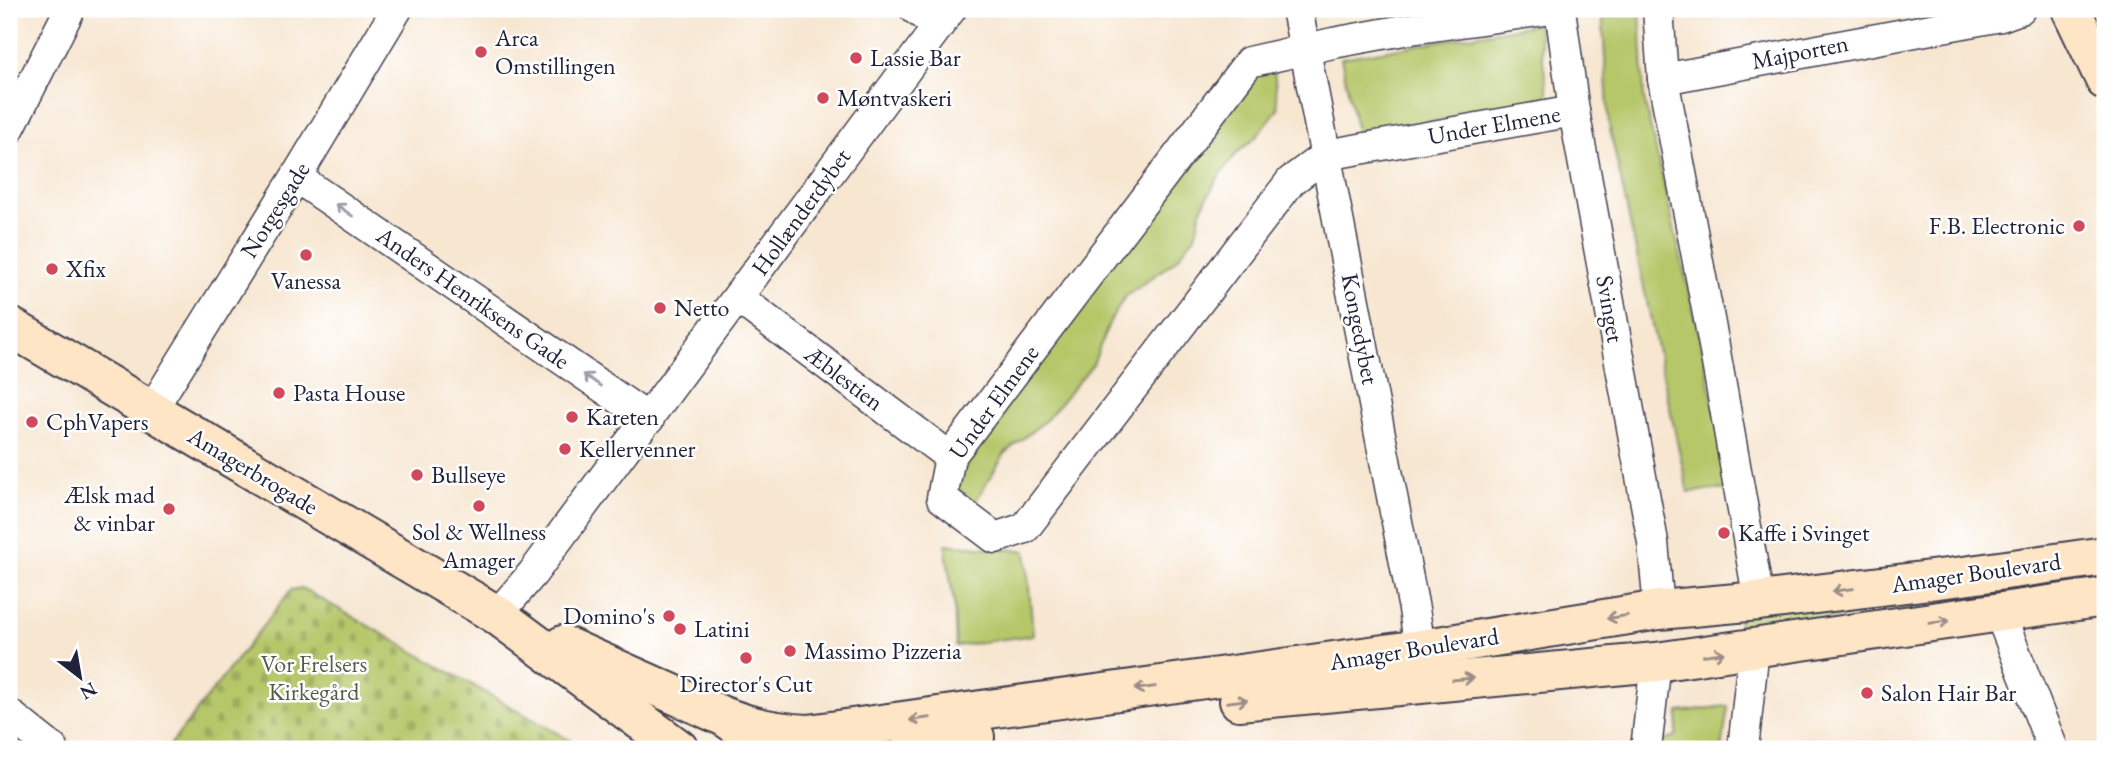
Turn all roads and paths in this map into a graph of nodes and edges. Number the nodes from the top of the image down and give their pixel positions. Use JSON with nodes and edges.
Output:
{"nodes":[{"id":1,"x":70,"y":9,"type":"edge"},
{"id":2,"x":397,"y":9,"type":"edge"},
{"id":3,"x":1297,"y":9,"type":"edge"},
{"id":4,"x":1552,"y":9,"type":"edge"},
{"id":5,"x":1560,"y":9,"type":"edge"},
{"id":6,"x":1658,"y":9,"type":"edge"},
{"id":7,"x":2020,"y":9,"type":"edge"},
{"id":8,"x":2071,"y":9,"type":"edge"},
{"id":9,"x":935,"y":14,"type":"edge"},
{"id":10,"x":1305,"y":49,"type":"junction"},
{"id":11,"x":1664,"y":79,"type":"junction"},
{"id":12,"x":2105,"y":80,"type":"edge"},
{"id":13,"x":1574,"y":111,"type":"junction"},
{"id":14,"x":9,"y":129,"type":"edge"},
{"id":15,"x":1326,"y":155,"type":"junction"},
{"id":16,"x":296,"y":177,"type":"junction"},
{"id":17,"x":738,"y":298,"type":"junction"},
{"id":18,"x":9,"y":326,"type":"edge"},
{"id":19,"x":151,"y":411,"type":"junction"},
{"id":20,"x":649,"y":419,"type":"junction"},
{"id":21,"x":950,"y":457,"type":"junction"},
{"id":22,"x":2105,"y":556,"type":"edge"},
{"id":23,"x":2105,"y":597,"type":"edge"},
{"id":24,"x":1759,"y":601,"type":"junction"},
{"id":25,"x":1659,"y":610,"type":"junction"},
{"id":26,"x":2000,"y":614,"type":"junction"},
{"id":27,"x":497,"y":615,"type":"junction"},
{"id":28,"x":1754,"y":648,"type":"junction"},
{"id":29,"x":1420,"y":649,"type":"junction"},
{"id":30,"x":1656,"y":662,"type":"junction"},
{"id":31,"x":9,"y":714,"type":"edge"},
{"id":32,"x":734,"y":733,"type":"edge"},
{"id":33,"x":52,"y":749,"type":"edge"},
{"id":34,"x":679,"y":749,"type":"edge"},
{"id":35,"x":771,"y":749,"type":"edge"},
{"id":36,"x":911,"y":749,"type":"edge"},
{"id":37,"x":1646,"y":749,"type":"edge"},
{"id":38,"x":1743,"y":749,"type":"edge"},
{"id":39,"x":2053,"y":749,"type":"edge"}],
"edges":[{"from":1,"to":14,"type":"street"},
{"from":2,"to":16,"type":"street","name":"Norgesgade"},
{"from":3,"to":10,"type":"street","name":"Kongedybet"},
{"from":4,"to":10,"type":"street","name":"Under Elmene"},
{"from":5,"to":13,"type":"street","name":"Svinget"},
{"from":6,"to":11,"type":"street"},
{"from":7,"to":11,"type":"street","name":"Majporten"},
{"from":8,"to":12,"type":"street"},
{"from":9,"to":17,"type":"street","name":"Hollænderdybet"},
{"from":10,"to":15,"type":"street","name":"Kongedybet"},
{"from":10,"to":21,"type":"street","name":"Under Elmene"},
{"from":11,"to":24,"type":"street"},
{"from":13,"to":15,"type":"street","name":"Under Elmene"},
{"from":13,"to":25,"type":"street","name":"Svinget"},
{"from":15,"to":21,"type":"street","name":"Under Elmene"},
{"from":15,"to":29,"type":"street","name":"Kongedybet"},
{"from":16,"to":19,"type":"street","name":"Norgesgade"},
{"from":20,"to":16,"type":"street","name":"Anders Henriksens Gade","one_way":true},
{"from":17,"to":20,"type":"street","name":"Hollænderdybet"},
{"from":17,"to":21,"type":"street","name":"Æblestien"},
{"from":18,"to":19,"type":"street","name":"Amagerbrogade"},
{"from":19,"to":27,"type":"street","name":"Amagerbrogade"},
{"from":20,"to":27,"type":"street","name":"Hollænderdybet"},
{"from":22,"to":24,"type":"street","name":"Amager Boulevard","one_way":true},
{"from":23,"to":26,"type":"street","name":"Amager Boulevard"},
{"from":24,"to":25,"type":"street","name":"Amager Boulevard"},
{"from":25,"to":29,"type":"street","name":"Amager Boulevard","one_way":true},
{"from":28,"to":26,"type":"street","name":"Amager Boulevard","one_way":true},
{"from":26,"to":39,"type":"street"},
{"from":27,"to":32,"type":"street"},
{"from":27,"to":34,"type":"street","name":"Amagerbrogade"},
{"from":30,"to":28,"type":"street","name":"Amager Boulevard","one_way":true},
{"from":28,"to":38,"type":"street"},
{"from":29,"to":32,"type":"street","name":"Amager Boulevard","one_way":true},
{"from":36,"to":30,"type":"street","name":"Amager Boulevard","one_way":true},
{"from":30,"to":37,"type":"street"},
{"from":31,"to":33,"type":"street"},
{"from":32,"to":35,"type":"street"}]}
